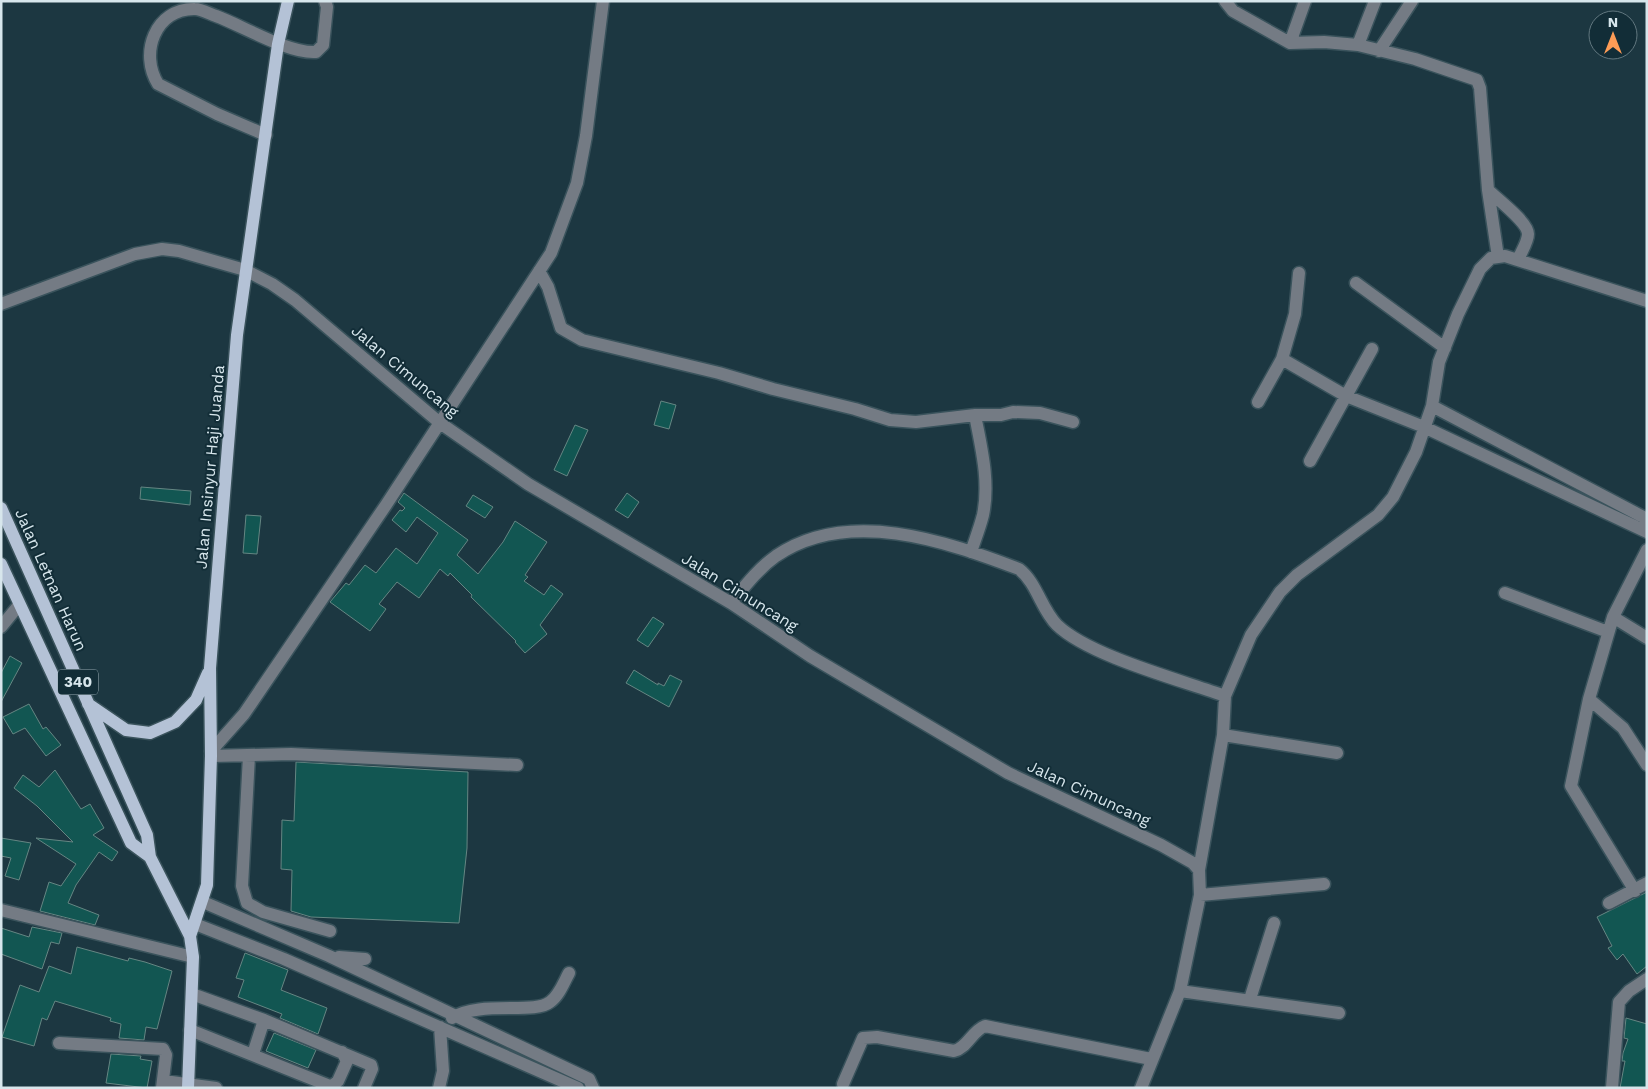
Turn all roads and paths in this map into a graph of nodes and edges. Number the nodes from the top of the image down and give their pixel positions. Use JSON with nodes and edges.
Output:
{"nodes":[{"id":1,"x":288,"y":1,"type":"edge"},
{"id":2,"x":325,"y":1,"type":"edge"},
{"id":3,"x":603,"y":1,"type":"edge"},
{"id":4,"x":1225,"y":1,"type":"edge"},
{"id":5,"x":1305,"y":1,"type":"edge"},
{"id":6,"x":1375,"y":1,"type":"edge"},
{"id":7,"x":1412,"y":1,"type":"edge"},
{"id":8,"x":1290,"y":42,"type":"junction"},
{"id":9,"x":278,"y":44,"type":"junction"},
{"id":10,"x":1358,"y":45,"type":"junction"},
{"id":11,"x":1380,"y":51,"type":"junction"},
{"id":12,"x":266,"y":135,"type":"junction"},
{"id":13,"x":1488,"y":190,"type":"junction"},
{"id":14,"x":1498,"y":257,"type":"junction"},
{"id":15,"x":1518,"y":260,"type":"junction"},
{"id":16,"x":245,"y":270,"type":"junction"},
{"id":17,"x":539,"y":271,"type":"junction"},
{"id":18,"x":1299,"y":274,"type":"dead end"},
{"id":19,"x":1356,"y":283,"type":"dead end"},
{"id":20,"x":1647,"y":301,"type":"edge"},
{"id":21,"x":1,"y":304,"type":"edge"},
{"id":22,"x":1445,"y":348,"type":"junction"},
{"id":23,"x":1372,"y":349,"type":"dead end"},
{"id":24,"x":1282,"y":359,"type":"junction"},
{"id":25,"x":1346,"y":396,"type":"junction"},
{"id":26,"x":1258,"y":402,"type":"dead end"},
{"id":27,"x":1432,"y":406,"type":"junction"},
{"id":28,"x":975,"y":415,"type":"junction"},
{"id":29,"x":1073,"y":422,"type":"dead end"},
{"id":30,"x":440,"y":423,"type":"junction"},
{"id":31,"x":1424,"y":427,"type":"junction"},
{"id":32,"x":1521,"y":453,"type":"junction"},
{"id":33,"x":1310,"y":461,"type":"dead end"},
{"id":34,"x":1513,"y":469,"type":"junction"},
{"id":35,"x":1581,"y":484,"type":"junction"},
{"id":36,"x":1573,"y":498,"type":"junction"},
{"id":37,"x":1,"y":508,"type":"edge"},
{"id":38,"x":1647,"y":519,"type":"edge"},
{"id":39,"x":1647,"y":532,"type":"edge"},
{"id":40,"x":1647,"y":550,"type":"edge"},
{"id":41,"x":971,"y":552,"type":"junction"},
{"id":42,"x":1,"y":564,"type":"edge"},
{"id":43,"x":1505,"y":593,"type":"dead end"},
{"id":44,"x":731,"y":603,"type":"junction"},
{"id":45,"x":19,"y":604,"type":"junction"},
{"id":46,"x":1612,"y":617,"type":"junction"},
{"id":47,"x":1,"y":627,"type":"edge"},
{"id":48,"x":1608,"y":632,"type":"junction"},
{"id":49,"x":1647,"y":638,"type":"edge"},
{"id":50,"x":210,"y":668,"type":"junction"},
{"id":51,"x":1225,"y":696,"type":"junction"},
{"id":52,"x":1589,"y":699,"type":"junction"},
{"id":53,"x":88,"y":704,"type":"junction"},
{"id":54,"x":1223,"y":735,"type":"junction"},
{"id":55,"x":1337,"y":752,"type":"dead end"},
{"id":56,"x":211,"y":754,"type":"junction"},
{"id":57,"x":249,"y":756,"type":"junction"},
{"id":58,"x":517,"y":765,"type":"dead end"},
{"id":59,"x":1647,"y":765,"type":"edge"},
{"id":60,"x":150,"y":857,"type":"junction"},
{"id":61,"x":1200,"y":870,"type":"junction"},
{"id":62,"x":1647,"y":883,"type":"edge"},
{"id":63,"x":1324,"y":884,"type":"dead end"},
{"id":64,"x":1635,"y":891,"type":"junction"},
{"id":65,"x":1200,"y":896,"type":"junction"},
{"id":66,"x":203,"y":902,"type":"junction"},
{"id":67,"x":1608,"y":903,"type":"dead end"},
{"id":68,"x":1,"y":910,"type":"edge"},
{"id":69,"x":1274,"y":923,"type":"dead end"},
{"id":70,"x":192,"y":930,"type":"junction"},
{"id":71,"x":330,"y":931,"type":"dead end"},
{"id":72,"x":329,"y":956,"type":"junction"},
{"id":73,"x":193,"y":957,"type":"junction"},
{"id":74,"x":366,"y":959,"type":"dead end"},
{"id":75,"x":569,"y":973,"type":"dead end"},
{"id":76,"x":1647,"y":978,"type":"edge"},
{"id":77,"x":1180,"y":990,"type":"junction"},
{"id":78,"x":192,"y":994,"type":"junction"},
{"id":79,"x":1250,"y":999,"type":"junction"},
{"id":80,"x":1339,"y":1013,"type":"dead end"},
{"id":81,"x":455,"y":1016,"type":"junction"},
{"id":82,"x":264,"y":1020,"type":"junction"},
{"id":83,"x":440,"y":1027,"type":"junction"},
{"id":84,"x":190,"y":1030,"type":"junction"},
{"id":85,"x":59,"y":1044,"type":"dead end"},
{"id":86,"x":342,"y":1052,"type":"junction"},
{"id":87,"x":253,"y":1054,"type":"junction"},
{"id":88,"x":1151,"y":1059,"type":"junction"},
{"id":89,"x":163,"y":1084,"type":"edge"},
{"id":90,"x":843,"y":1084,"type":"dead end"},
{"id":91,"x":188,"y":1086,"type":"edge"},
{"id":92,"x":334,"y":1087,"type":"edge"},
{"id":93,"x":216,"y":1088,"type":"edge"},
{"id":94,"x":364,"y":1088,"type":"edge"},
{"id":95,"x":439,"y":1088,"type":"edge"},
{"id":96,"x":578,"y":1088,"type":"edge"},
{"id":97,"x":594,"y":1088,"type":"edge"},
{"id":98,"x":1141,"y":1088,"type":"edge"},
{"id":99,"x":1612,"y":1088,"type":"edge"}],
"edges":[{"from":1,"to":9,"type":"main road","name":"Jalan Insinyur Haji Juanda"},
{"from":2,"to":9,"type":"street"},
{"from":3,"to":17,"type":"street"},
{"from":4,"to":8,"type":"street"},
{"from":5,"to":8,"type":"street"},
{"from":6,"to":10,"type":"street"},
{"from":7,"to":11,"type":"street"},
{"from":8,"to":10,"type":"street"},
{"from":9,"to":12,"type":"main road","name":"Jalan Insinyur Haji Juanda"},
{"from":9,"to":12,"type":"street"},
{"from":10,"to":11,"type":"street"},
{"from":11,"to":13,"type":"street"},
{"from":12,"to":16,"type":"main road","name":"Jalan Insinyur Haji Juanda"},
{"from":13,"to":14,"type":"street"},
{"from":13,"to":15,"type":"street"},
{"from":14,"to":15,"type":"street"},
{"from":14,"to":22,"type":"street"},
{"from":15,"to":20,"type":"street"},
{"from":16,"to":21,"type":"street","name":"Jalan Cimuncang"},
{"from":16,"to":30,"type":"street","name":"Jalan Cimuncang"},
{"from":16,"to":50,"type":"main road","name":"Jalan Insinyur Haji Juanda"},
{"from":17,"to":28,"type":"street"},
{"from":17,"to":30,"type":"street"},
{"from":18,"to":24,"type":"street"},
{"from":19,"to":22,"type":"street"},
{"from":22,"to":27,"type":"street"},
{"from":23,"to":25,"type":"street"},
{"from":24,"to":25,"type":"street"},
{"from":24,"to":26,"type":"street"},
{"from":25,"to":31,"type":"street"},
{"from":25,"to":33,"type":"street"},
{"from":27,"to":31,"type":"street"},
{"from":27,"to":32,"type":"street"},
{"from":28,"to":29,"type":"street"},
{"from":28,"to":41,"type":"street"},
{"from":30,"to":44,"type":"street","name":"Jalan Cimuncang"},
{"from":30,"to":56,"type":"street"},
{"from":31,"to":34,"type":"street"},
{"from":31,"to":51,"type":"street"},
{"from":32,"to":34,"type":"street"},
{"from":32,"to":35,"type":"street"},
{"from":34,"to":36,"type":"street"},
{"from":35,"to":36,"type":"street"},
{"from":35,"to":38,"type":"street"},
{"from":36,"to":39,"type":"street"},
{"from":37,"to":53,"type":"main road","name":"Jalan Letnan Harun","number":"340"},
{"from":40,"to":46,"type":"street"},
{"from":41,"to":44,"type":"street"},
{"from":41,"to":51,"type":"street"},
{"from":42,"to":45,"type":"main road","number":"340"},
{"from":43,"to":48,"type":"street"},
{"from":44,"to":61,"type":"street","name":"Jalan Cimuncang"},
{"from":45,"to":47,"type":"street"},
{"from":45,"to":60,"type":"main road","number":"340"},
{"from":46,"to":48,"type":"street"},
{"from":46,"to":49,"type":"street"},
{"from":48,"to":52,"type":"street"},
{"from":50,"to":53,"type":"main road"},
{"from":50,"to":56,"type":"main road","name":"Jalan Insinyur Haji Juanda"},
{"from":51,"to":54,"type":"street"},
{"from":52,"to":59,"type":"street"},
{"from":52,"to":64,"type":"street"},
{"from":53,"to":60,"type":"main road","name":"Jalan Letnan Harun","number":"340"},
{"from":54,"to":55,"type":"street"},
{"from":54,"to":61,"type":"street"},
{"from":56,"to":57,"type":"street"},
{"from":56,"to":66,"type":"main road","name":"Jalan Insinyur Haji Juanda"},
{"from":57,"to":58,"type":"street"},
{"from":57,"to":71,"type":"street"},
{"from":60,"to":70,"type":"main road"},
{"from":61,"to":65,"type":"street"},
{"from":62,"to":64,"type":"street"},
{"from":63,"to":65,"type":"street"},
{"from":64,"to":67,"type":"street"},
{"from":65,"to":77,"type":"street"},
{"from":66,"to":70,"type":"main road","name":"Jalan Insinyur Haji Juanda"},
{"from":66,"to":72,"type":"street"},
{"from":68,"to":73,"type":"street"},
{"from":69,"to":79,"type":"street"},
{"from":70,"to":73,"type":"main road"},
{"from":70,"to":83,"type":"street"},
{"from":72,"to":74,"type":"street"},
{"from":72,"to":81,"type":"street"},
{"from":73,"to":78,"type":"main road"},
{"from":75,"to":81,"type":"street"},
{"from":76,"to":99,"type":"street"},
{"from":77,"to":79,"type":"street"},
{"from":77,"to":88,"type":"street"},
{"from":78,"to":82,"type":"street"},
{"from":78,"to":84,"type":"main road"},
{"from":79,"to":80,"type":"street"},
{"from":81,"to":83,"type":"street"},
{"from":81,"to":97,"type":"street"},
{"from":82,"to":86,"type":"street"},
{"from":82,"to":87,"type":"street"},
{"from":83,"to":95,"type":"street"},
{"from":83,"to":96,"type":"street"},
{"from":84,"to":87,"type":"street"},
{"from":84,"to":91,"type":"main road"},
{"from":85,"to":89,"type":"street"},
{"from":86,"to":92,"type":"street"},
{"from":86,"to":94,"type":"street"},
{"from":87,"to":92,"type":"street"},
{"from":88,"to":90,"type":"street"},
{"from":88,"to":98,"type":"street"},
{"from":89,"to":91,"type":"street"},
{"from":91,"to":93,"type":"street"}]}
